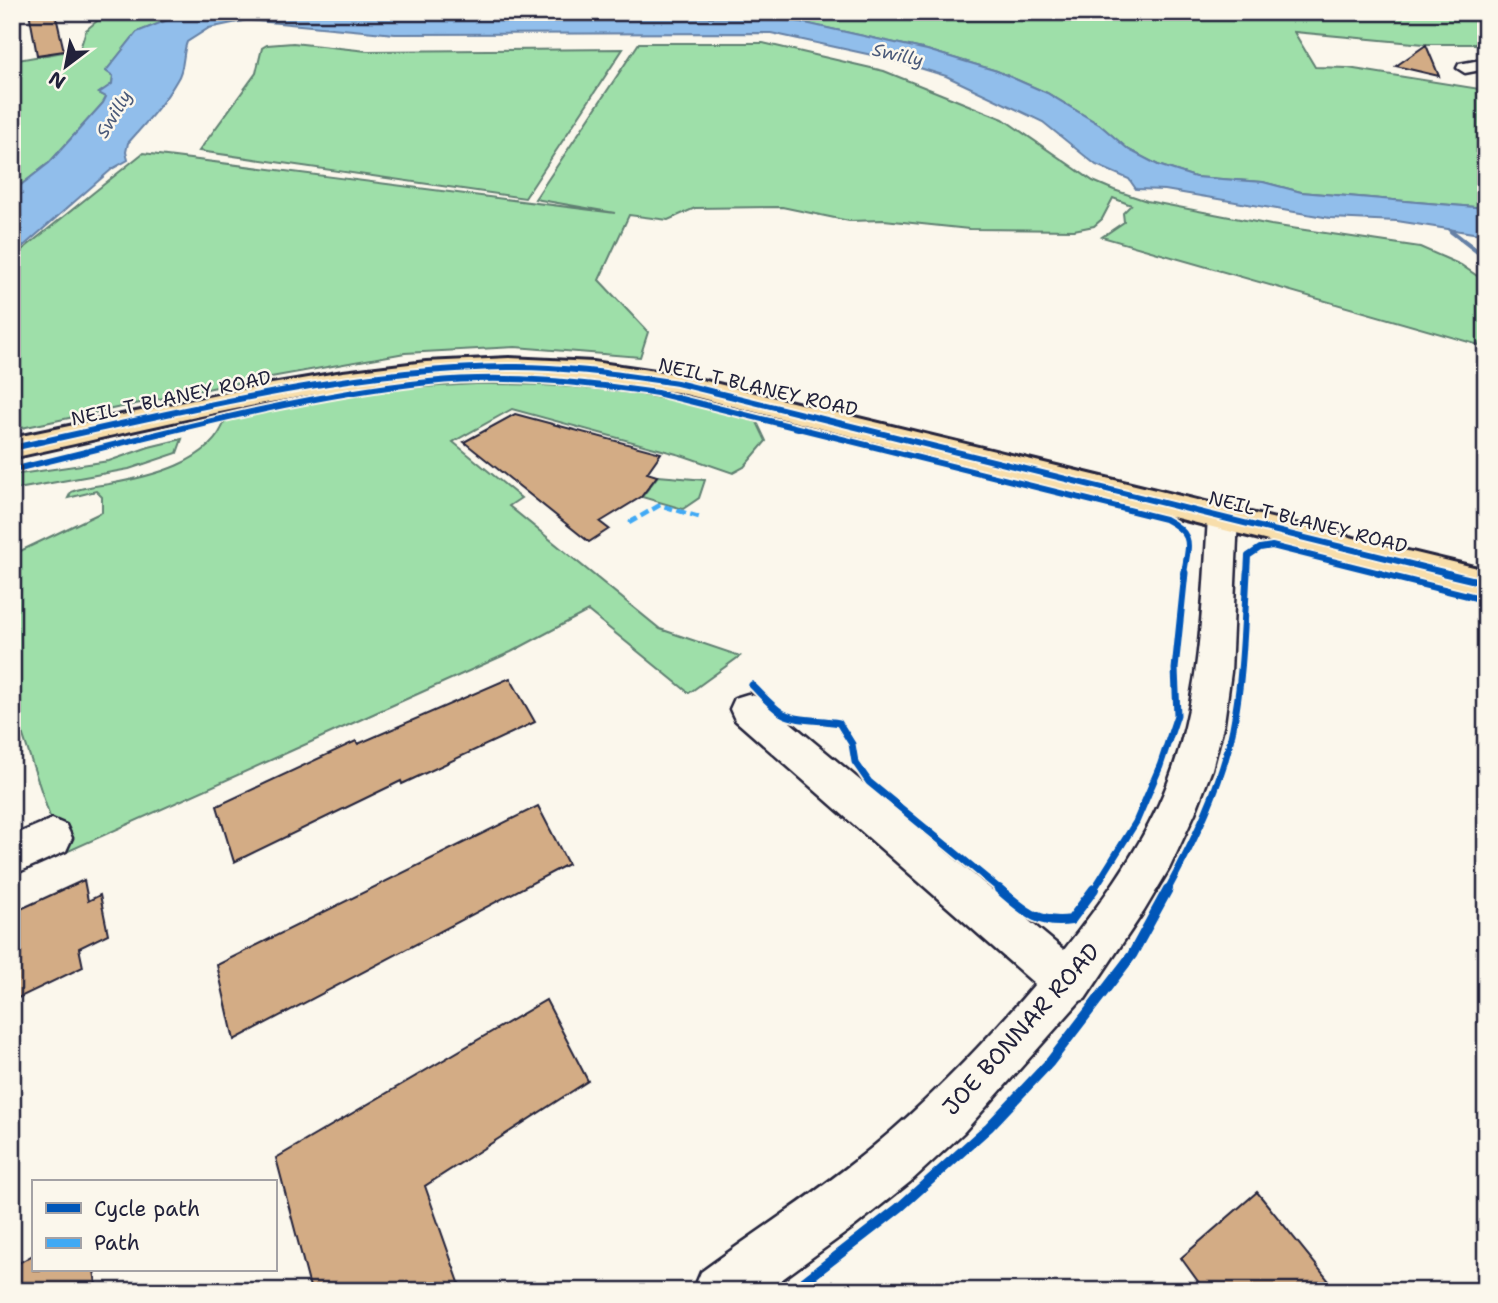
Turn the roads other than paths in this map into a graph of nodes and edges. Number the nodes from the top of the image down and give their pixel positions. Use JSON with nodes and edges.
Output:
{"nodes":[{"id":1,"x":1486,"y":64,"type":"edge"},
{"id":2,"x":1465,"y":68,"type":"dead end"},
{"id":3,"x":12,"y":448,"type":"edge"},
{"id":4,"x":1223,"y":517,"type":"junction"},
{"id":5,"x":1486,"y":583,"type":"edge"},
{"id":6,"x":748,"y":709,"type":"dead end"},
{"id":7,"x":52,"y":838,"type":"dead end"},
{"id":8,"x":12,"y":856,"type":"edge"},
{"id":9,"x":1069,"y":983,"type":"junction"},
{"id":10,"x":720,"y":1291,"type":"edge"}],
"edges":[{"from":1,"to":2,"type":"street"},
{"from":3,"to":4,"type":"main road","name":"NEIL T BLANEY ROAD"},
{"from":4,"to":5,"type":"main road","name":"NEIL T BLANEY ROAD"},
{"from":4,"to":9,"type":"street","name":"JOE BONNAR ROAD"},
{"from":6,"to":9,"type":"street"},
{"from":7,"to":8,"type":"street"},
{"from":9,"to":10,"type":"street","name":"JOE BONNAR ROAD"}]}
